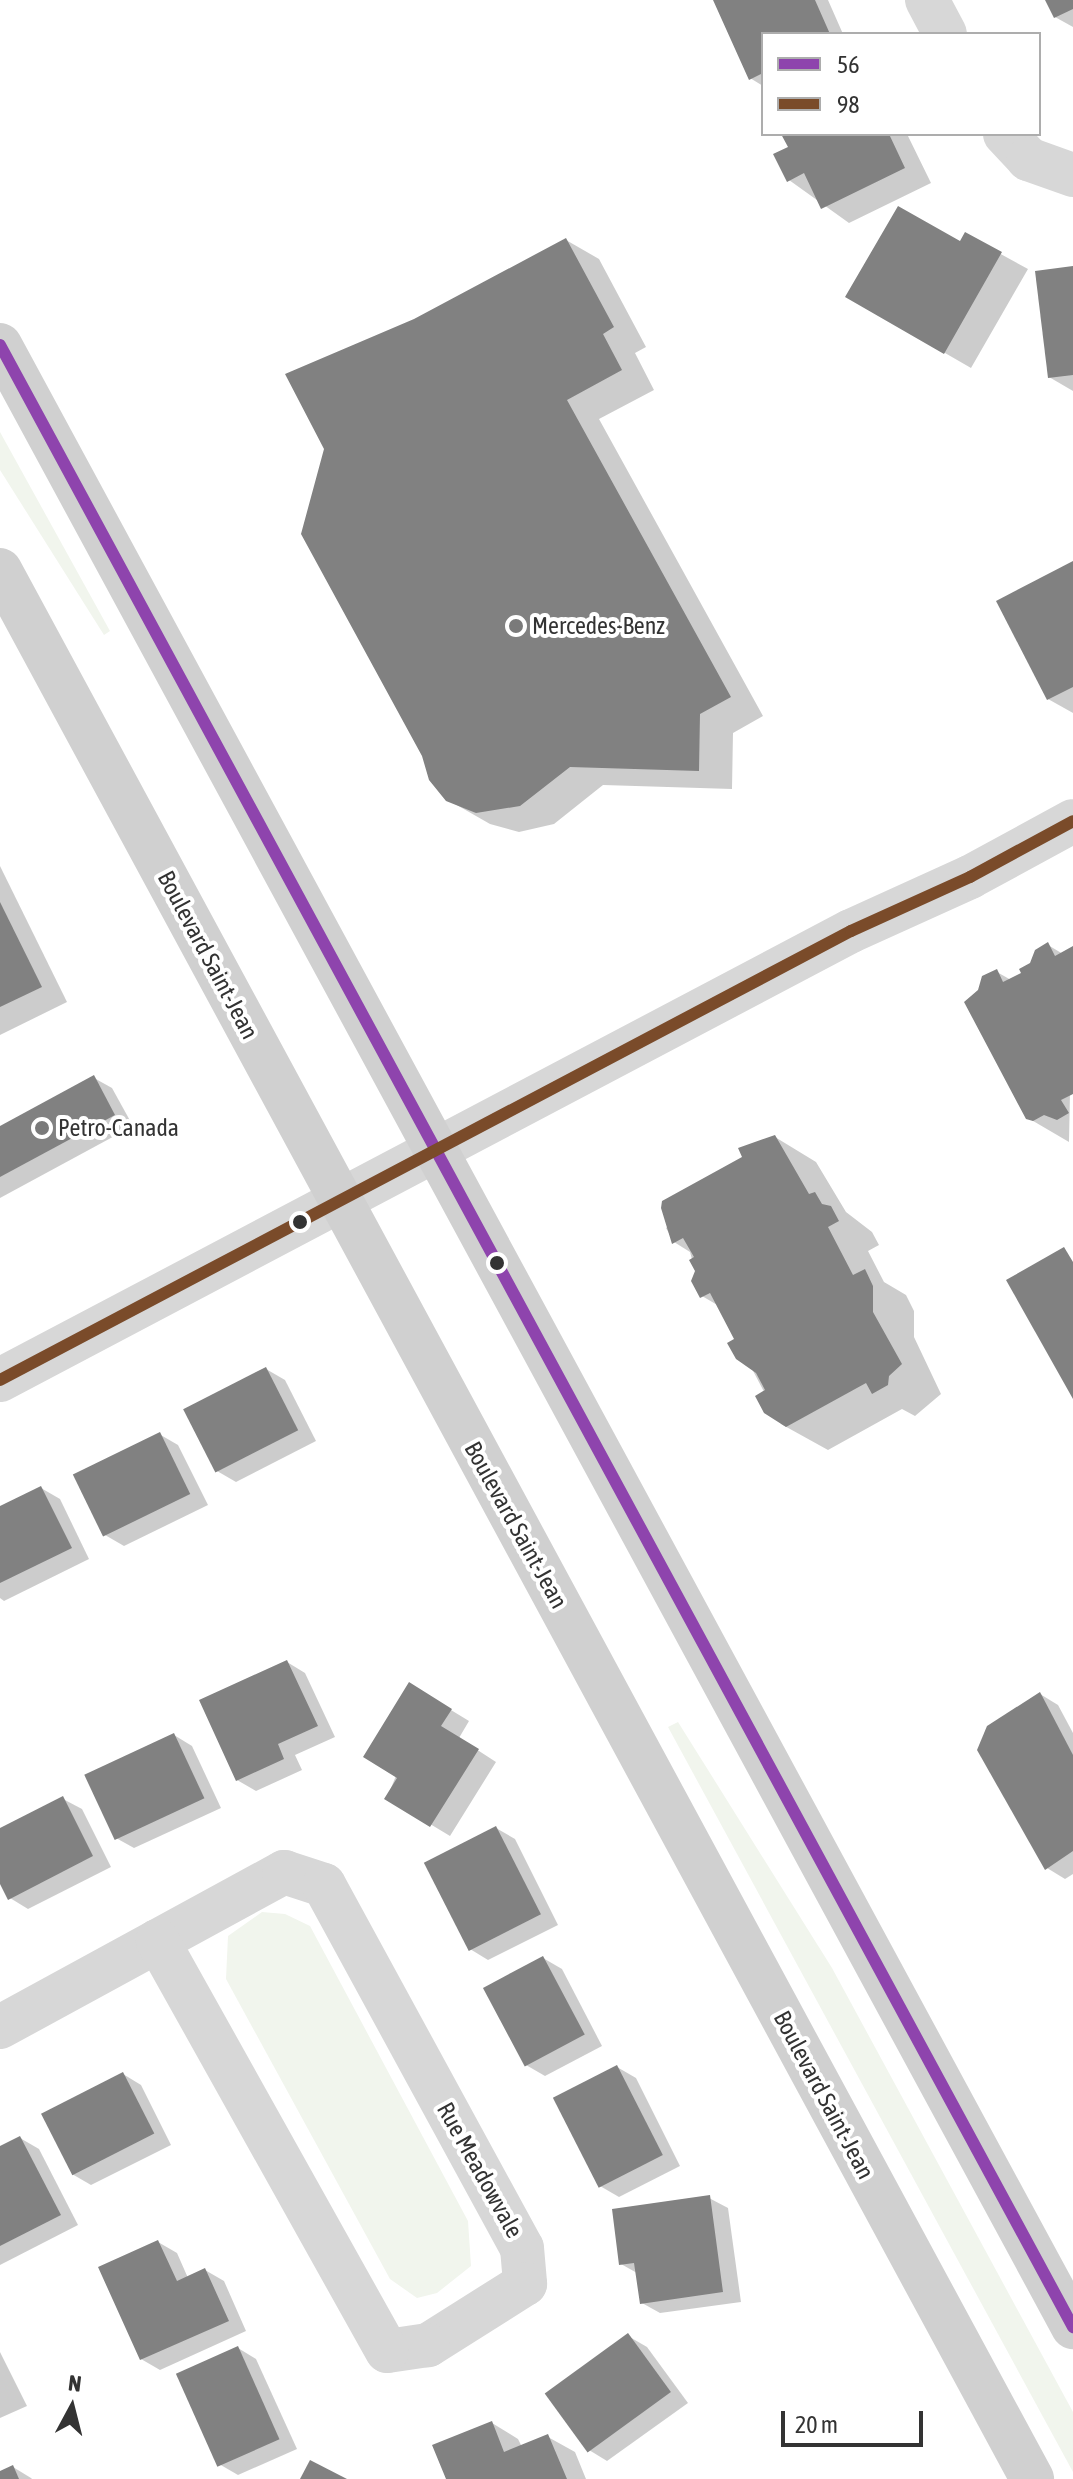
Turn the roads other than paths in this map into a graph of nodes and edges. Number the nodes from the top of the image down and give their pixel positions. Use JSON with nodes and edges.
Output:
{"nodes":[{"id":1,"x":927,"y":0,"type":"edge"},
{"id":2,"x":944,"y":32,"type":"edge"},
{"id":3,"x":1007,"y":136,"type":"edge"},
{"id":4,"x":1073,"y":175,"type":"edge"},
{"id":5,"x":0,"y":345,"type":"edge"},
{"id":6,"x":0,"y":570,"type":"edge"},
{"id":7,"x":1073,"y":821,"type":"edge"},
{"id":8,"x":438,"y":1147,"type":"junction"},
{"id":9,"x":339,"y":1200,"type":"junction"},
{"id":10,"x":0,"y":1380,"type":"edge"},
{"id":11,"x":158,"y":1941,"type":"junction"},
{"id":12,"x":0,"y":2027,"type":"edge"},
{"id":13,"x":1073,"y":2327,"type":"edge"},
{"id":14,"x":1032,"y":2479,"type":"edge"}],
"edges":[{"from":1,"to":2,"type":"street"},
{"from":3,"to":4,"type":"street"},
{"from":5,"to":8,"type":"main road"},
{"from":6,"to":9,"type":"main road","name":"Boulevard Saint-Jean"},
{"from":7,"to":8,"type":"street"},
{"from":8,"to":9,"type":"street"},
{"from":8,"to":13,"type":"main road"},
{"from":9,"to":10,"type":"street"},
{"from":9,"to":14,"type":"main road","name":"Boulevard Saint-Jean"},
{"from":11,"to":11,"type":"street","name":"Rue Meadowvale"},
{"from":11,"to":12,"type":"street","name":"Rue Meadowvale"}]}
